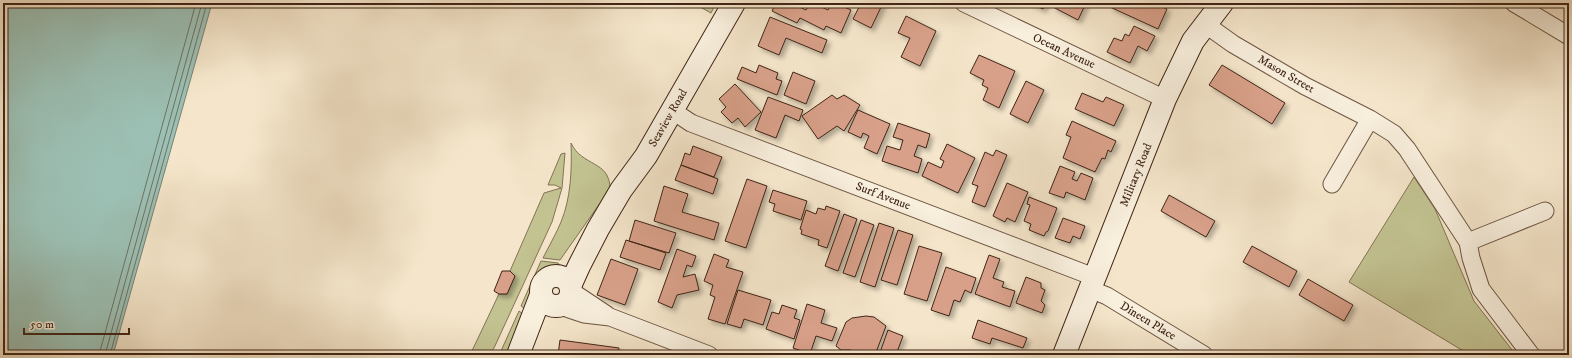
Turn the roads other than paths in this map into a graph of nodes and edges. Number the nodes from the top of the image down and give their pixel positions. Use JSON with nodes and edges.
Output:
{"nodes":[{"id":1,"x":734,"y":3,"type":"edge"},
{"id":2,"x":964,"y":3,"type":"edge"},
{"id":3,"x":1222,"y":3,"type":"edge"},
{"id":4,"x":1514,"y":3,"type":"edge"},
{"id":5,"x":1205,"y":24,"type":"junction"},
{"id":6,"x":1569,"y":36,"type":"edge"},
{"id":7,"x":1165,"y":99,"type":"junction"},
{"id":8,"x":673,"y":111,"type":"junction"},
{"id":9,"x":1370,"y":119,"type":"junction"},
{"id":10,"x":1332,"y":184,"type":"dead end"},
{"id":11,"x":1545,"y":211,"type":"dead end"},
{"id":12,"x":1468,"y":242,"type":"junction"},
{"id":13,"x":1092,"y":283,"type":"junction"},
{"id":14,"x":559,"y":294,"type":"junction"},
{"id":15,"x":520,"y":352,"type":"edge"},
{"id":16,"x":709,"y":355,"type":"edge"},
{"id":17,"x":1064,"y":355,"type":"edge"},
{"id":18,"x":1204,"y":355,"type":"edge"},
{"id":19,"x":1531,"y":355,"type":"edge"}],
"edges":[{"from":1,"to":8,"type":"street","name":"Seaview Road"},
{"from":2,"to":7,"type":"street","name":"Ocean Avenue"},
{"from":3,"to":5,"type":"street","name":"Military Road"},
{"from":4,"to":6,"type":"street"},
{"from":5,"to":7,"type":"street","name":"Military Road"},
{"from":5,"to":9,"type":"street","name":"Mason Street"},
{"from":7,"to":13,"type":"street","name":"Military Road"},
{"from":8,"to":13,"type":"street","name":"Surf Avenue"},
{"from":8,"to":14,"type":"street","name":"Seaview Road"},
{"from":9,"to":10,"type":"street"},
{"from":9,"to":12,"type":"street","name":"Mason Street"},
{"from":11,"to":12,"type":"street"},
{"from":12,"to":19,"type":"street","name":"Mason Street"},
{"from":13,"to":17,"type":"street","name":"Military Road"},
{"from":13,"to":18,"type":"street","name":"Dineen Place"},
{"from":14,"to":15,"type":"street","name":"Seaview Road"},
{"from":14,"to":16,"type":"street"}]}
